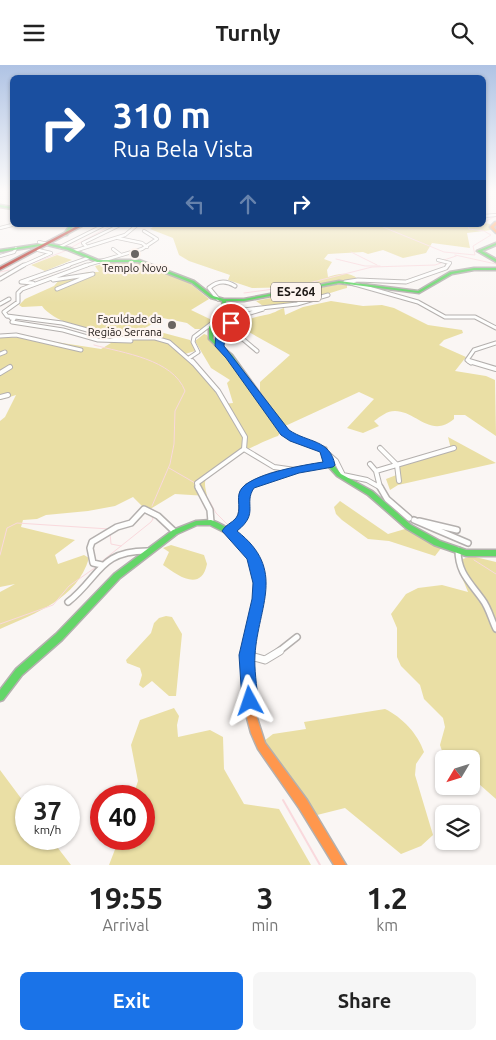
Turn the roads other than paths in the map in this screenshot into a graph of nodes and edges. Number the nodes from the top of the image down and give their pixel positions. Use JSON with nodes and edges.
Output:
{"nodes":[{"id":1,"x":70,"y":228,"type":"edge"},
{"id":2,"x":76,"y":228,"type":"edge"},
{"id":3,"x":99,"y":228,"type":"edge"},
{"id":4,"x":113,"y":228,"type":"edge"},
{"id":5,"x":134,"y":228,"type":"edge"},
{"id":6,"x":144,"y":231,"type":"dead end"},
{"id":7,"x":66,"y":234,"type":"junction"},
{"id":8,"x":117,"y":238,"type":"junction"},
{"id":9,"x":47,"y":244,"type":"junction"},
{"id":10,"x":496,"y":244,"type":"edge"},
{"id":11,"x":38,"y":247,"type":"junction"},
{"id":12,"x":87,"y":247,"type":"junction"},
{"id":13,"x":16,"y":248,"type":"junction"},
{"id":14,"x":145,"y":248,"type":"junction"},
{"id":15,"x":67,"y":249,"type":"junction"},
{"id":16,"x":113,"y":249,"type":"dead end"},
{"id":17,"x":0,"y":251,"type":"edge"},
{"id":18,"x":121,"y":254,"type":"junction"},
{"id":19,"x":0,"y":257,"type":"edge"},
{"id":20,"x":88,"y":258,"type":"junction"},
{"id":21,"x":97,"y":261,"type":"junction"},
{"id":22,"x":438,"y":261,"type":"dead end"},
{"id":23,"x":496,"y":261,"type":"edge"},
{"id":24,"x":0,"y":269,"type":"edge"},
{"id":25,"x":496,"y":269,"type":"edge"},
{"id":26,"x":0,"y":279,"type":"edge"},
{"id":27,"x":50,"y":279,"type":"junction"},
{"id":28,"x":44,"y":281,"type":"junction"},
{"id":29,"x":348,"y":283,"type":"junction"},
{"id":30,"x":235,"y":286,"type":"dead end"},
{"id":31,"x":57,"y":289,"type":"dead end"},
{"id":32,"x":328,"y":295,"type":"dead end"},
{"id":33,"x":9,"y":299,"type":"dead end"},
{"id":34,"x":221,"y":299,"type":"junction"},
{"id":35,"x":0,"y":304,"type":"edge"},
{"id":36,"x":270,"y":306,"type":"junction"},
{"id":37,"x":10,"y":308,"type":"junction"},
{"id":38,"x":0,"y":310,"type":"edge"},
{"id":39,"x":7,"y":317,"type":"junction"},
{"id":40,"x":213,"y":324,"type":"junction"},
{"id":41,"x":229,"y":326,"type":"junction"},
{"id":42,"x":496,"y":328,"type":"edge"},
{"id":43,"x":0,"y":336,"type":"edge"},
{"id":44,"x":147,"y":338,"type":"junction"},
{"id":45,"x":496,"y":343,"type":"edge"},
{"id":46,"x":219,"y":346,"type":"junction"},
{"id":47,"x":81,"y":350,"type":"dead end"},
{"id":48,"x":257,"y":351,"type":"dead end"},
{"id":49,"x":5,"y":352,"type":"dead end"},
{"id":50,"x":0,"y":355,"type":"edge"},
{"id":51,"x":189,"y":358,"type":"junction"},
{"id":52,"x":10,"y":367,"type":"dead end"},
{"id":53,"x":496,"y":369,"type":"edge"},
{"id":54,"x":0,"y":373,"type":"edge"},
{"id":55,"x":8,"y":395,"type":"dead end"},
{"id":56,"x":0,"y":397,"type":"edge"},
{"id":57,"x":380,"y":447,"type":"dead end"},
{"id":58,"x":454,"y":448,"type":"dead end"},
{"id":59,"x":244,"y":449,"type":"junction"},
{"id":60,"x":328,"y":454,"type":"junction"},
{"id":61,"x":370,"y":464,"type":"dead end"},
{"id":62,"x":329,"y":465,"type":"junction"},
{"id":63,"x":397,"y":465,"type":"junction"},
{"id":64,"x":298,"y":470,"type":"junction"},
{"id":65,"x":376,"y":471,"type":"junction"},
{"id":66,"x":399,"y":481,"type":"dead end"},
{"id":67,"x":380,"y":487,"type":"junction"},
{"id":68,"x":411,"y":519,"type":"junction"},
{"id":69,"x":211,"y":522,"type":"junction"},
{"id":70,"x":403,"y":522,"type":"junction"},
{"id":71,"x":457,"y":530,"type":"dead end"},
{"id":72,"x":228,"y":531,"type":"junction"},
{"id":73,"x":175,"y":532,"type":"junction"},
{"id":74,"x":468,"y":543,"type":"dead end"},
{"id":75,"x":458,"y":550,"type":"junction"},
{"id":76,"x":149,"y":551,"type":"junction"},
{"id":77,"x":496,"y":553,"type":"edge"},
{"id":78,"x":102,"y":565,"type":"junction"},
{"id":79,"x":68,"y":602,"type":"dead end"},
{"id":80,"x":496,"y":629,"type":"edge"},
{"id":81,"x":297,"y":637,"type":"dead end"},
{"id":82,"x":247,"y":655,"type":"junction"},
{"id":83,"x":0,"y":697,"type":"edge"},
{"id":84,"x":340,"y":865,"type":"edge"}],
"edges":[{"from":1,"to":7,"type":"street"},
{"from":2,"to":7,"type":"street"},
{"from":3,"to":15,"type":"street"},
{"from":4,"to":12,"type":"street"},
{"from":5,"to":8,"type":"street"},
{"from":6,"to":14,"type":"street"},
{"from":7,"to":9,"type":"street"},
{"from":8,"to":12,"type":"street"},
{"from":8,"to":14,"type":"street"},
{"from":9,"to":11,"type":"street"},
{"from":9,"to":15,"type":"street"},
{"from":10,"to":23,"type":"street"},
{"from":11,"to":13,"type":"street"},
{"from":11,"to":24,"type":"street"},
{"from":11,"to":26,"type":"street"},
{"from":12,"to":15,"type":"street"},
{"from":13,"to":17,"type":"street"},
{"from":13,"to":19,"type":"street"},
{"from":14,"to":18,"type":"street"},
{"from":15,"to":20,"type":"street"},
{"from":16,"to":18,"type":"street"},
{"from":18,"to":21,"type":"street"},
{"from":20,"to":21,"type":"street"},
{"from":20,"to":28,"type":"street"},
{"from":21,"to":27,"type":"street"},
{"from":21,"to":34,"type":"street"},
{"from":22,"to":29,"type":"street"},
{"from":25,"to":29,"type":"street","number":"ES-264"},
{"from":27,"to":28,"type":"street"},
{"from":27,"to":31,"type":"street"},
{"from":28,"to":37,"type":"street"},
{"from":29,"to":34,"type":"street","number":"ES-264"},
{"from":29,"to":42,"type":"street"},
{"from":30,"to":34,"type":"street"},
{"from":32,"to":36,"type":"street"},
{"from":33,"to":35,"type":"street"},
{"from":34,"to":40,"type":"street"},
{"from":36,"to":40,"type":"street"},
{"from":36,"to":41,"type":"street"},
{"from":37,"to":38,"type":"street"},
{"from":37,"to":39,"type":"street"},
{"from":39,"to":44,"type":"street"},
{"from":39,"to":44,"type":"street"},
{"from":40,"to":46,"type":"street"},
{"from":40,"to":51,"type":"street"},
{"from":41,"to":46,"type":"street"},
{"from":41,"to":48,"type":"street"},
{"from":43,"to":47,"type":"street"},
{"from":44,"to":51,"type":"street"},
{"from":45,"to":53,"type":"street"},
{"from":46,"to":60,"type":"street"},
{"from":49,"to":50,"type":"street"},
{"from":51,"to":59,"type":"street"},
{"from":52,"to":54,"type":"street"},
{"from":55,"to":56,"type":"street"},
{"from":57,"to":63,"type":"street"},
{"from":58,"to":63,"type":"street"},
{"from":59,"to":64,"type":"street"},
{"from":59,"to":69,"type":"street"},
{"from":60,"to":62,"type":"street"},
{"from":60,"to":67,"type":"street"},
{"from":61,"to":65,"type":"street"},
{"from":62,"to":64,"type":"street"},
{"from":62,"to":70,"type":"street"},
{"from":63,"to":65,"type":"street"},
{"from":63,"to":66,"type":"street"},
{"from":64,"to":72,"type":"street"},
{"from":65,"to":67,"type":"street"},
{"from":67,"to":68,"type":"street"},
{"from":68,"to":70,"type":"street"},
{"from":68,"to":71,"type":"street"},
{"from":68,"to":74,"type":"street"},
{"from":69,"to":72,"type":"street"},
{"from":69,"to":73,"type":"street"},
{"from":70,"to":75,"type":"street"},
{"from":72,"to":82,"type":"street"},
{"from":73,"to":76,"type":"street"},
{"from":73,"to":78,"type":"street"},
{"from":75,"to":77,"type":"street"},
{"from":75,"to":80,"type":"street"},
{"from":76,"to":78,"type":"street"},
{"from":76,"to":83,"type":"street"},
{"from":78,"to":79,"type":"street"},
{"from":81,"to":82,"type":"street"},
{"from":82,"to":84,"type":"street"}]}
